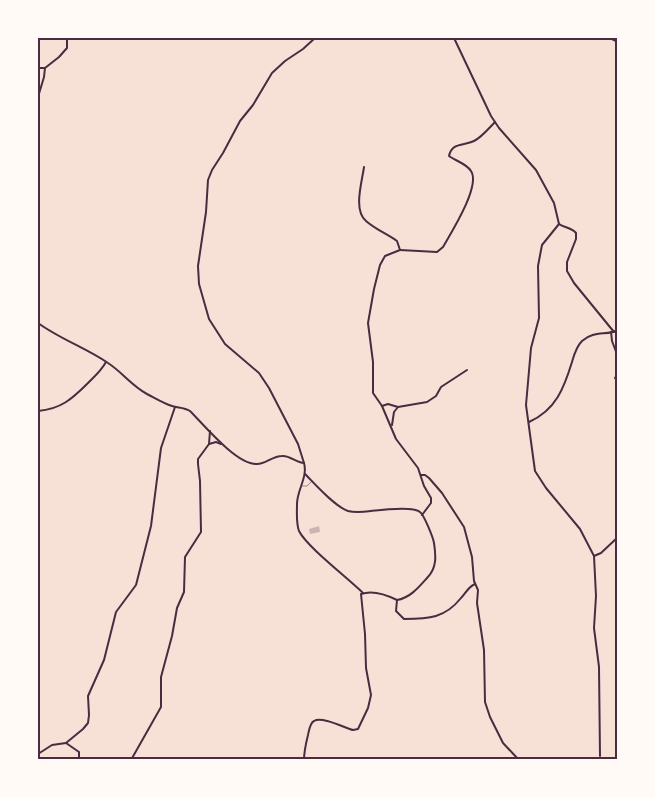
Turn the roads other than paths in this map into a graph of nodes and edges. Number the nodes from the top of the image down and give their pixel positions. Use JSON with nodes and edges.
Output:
{"nodes":[{"id":1,"x":67,"y":38,"type":"edge"},
{"id":2,"x":315,"y":38,"type":"edge"},
{"id":3,"x":454,"y":38,"type":"edge"},
{"id":4,"x":610,"y":38,"type":"edge"},
{"id":5,"x":618,"y":42,"type":"edge"},
{"id":6,"x":38,"y":68,"type":"edge"},
{"id":7,"x":45,"y":68,"type":"junction"},
{"id":8,"x":38,"y":97,"type":"edge"},
{"id":9,"x":495,"y":122,"type":"junction"},
{"id":10,"x":364,"y":167,"type":"dead end"},
{"id":11,"x":559,"y":224,"type":"junction"},
{"id":12,"x":400,"y":250,"type":"junction"},
{"id":13,"x":38,"y":323,"type":"edge"},
{"id":14,"x":618,"y":330,"type":"edge"},
{"id":15,"x":612,"y":332,"type":"junction"},
{"id":16,"x":618,"y":356,"type":"edge"},
{"id":17,"x":106,"y":361,"type":"junction"},
{"id":18,"x":467,"y":370,"type":"dead end"},
{"id":19,"x":618,"y":373,"type":"edge"},
{"id":20,"x":618,"y":381,"type":"edge"},
{"id":21,"x":382,"y":406,"type":"junction"},
{"id":22,"x":175,"y":407,"type":"junction"},
{"id":23,"x":398,"y":407,"type":"junction"},
{"id":24,"x":38,"y":411,"type":"edge"},
{"id":25,"x":529,"y":422,"type":"junction"},
{"id":26,"x":392,"y":427,"type":"junction"},
{"id":27,"x":210,"y":431,"type":"junction"},
{"id":28,"x":209,"y":444,"type":"junction"},
{"id":29,"x":221,"y":444,"type":"junction"},
{"id":30,"x":304,"y":463,"type":"junction"},
{"id":31,"x":305,"y":474,"type":"junction"},
{"id":32,"x":421,"y":475,"type":"junction"},
{"id":33,"x":312,"y":481,"type":"junction"},
{"id":34,"x":301,"y":485,"type":"junction"},
{"id":35,"x":422,"y":516,"type":"junction"},
{"id":36,"x":618,"y":537,"type":"edge"},
{"id":37,"x":594,"y":556,"type":"junction"},
{"id":38,"x":475,"y":584,"type":"junction"},
{"id":39,"x":363,"y":593,"type":"junction"},
{"id":40,"x":397,"y":600,"type":"junction"},
{"id":41,"x":66,"y":743,"type":"junction"},
{"id":42,"x":38,"y":754,"type":"edge"},
{"id":43,"x":600,"y":756,"type":"dead end"},
{"id":44,"x":79,"y":760,"type":"edge"},
{"id":45,"x":131,"y":760,"type":"edge"},
{"id":46,"x":304,"y":760,"type":"edge"},
{"id":47,"x":518,"y":760,"type":"edge"}],
"edges":[{"from":1,"to":7,"type":"street"},
{"from":2,"to":30,"type":"street"},
{"from":3,"to":9,"type":"street"},
{"from":4,"to":5,"type":"street"},
{"from":6,"to":7,"type":"street"},
{"from":7,"to":8,"type":"street"},
{"from":9,"to":11,"type":"street"},
{"from":9,"to":12,"type":"street"},
{"from":10,"to":12,"type":"street"},
{"from":11,"to":15,"type":"street"},
{"from":11,"to":25,"type":"street"},
{"from":12,"to":21,"type":"street"},
{"from":13,"to":17,"type":"street"},
{"from":14,"to":15,"type":"street"},
{"from":15,"to":16,"type":"street"},
{"from":15,"to":25,"type":"street"},
{"from":17,"to":22,"type":"street"},
{"from":17,"to":24,"type":"street"},
{"from":18,"to":23,"type":"street"},
{"from":19,"to":20,"type":"street"},
{"from":21,"to":23,"type":"street"},
{"from":21,"to":26,"type":"street"},
{"from":22,"to":27,"type":"street"},
{"from":22,"to":41,"type":"street"},
{"from":23,"to":26,"type":"street"},
{"from":25,"to":37,"type":"street"},
{"from":26,"to":32,"type":"street"},
{"from":27,"to":28,"type":"street"},
{"from":27,"to":29,"type":"street"},
{"from":28,"to":29,"type":"street"},
{"from":28,"to":45,"type":"street"},
{"from":29,"to":30,"type":"street"},
{"from":30,"to":31,"type":"street"},
{"from":31,"to":33,"type":"street"},
{"from":31,"to":34,"type":"street"},
{"from":32,"to":35,"type":"street"},
{"from":32,"to":38,"type":"street"},
{"from":33,"to":34,"type":"lane"},
{"from":33,"to":35,"type":"street"},
{"from":34,"to":39,"type":"street"},
{"from":35,"to":40,"type":"street"},
{"from":36,"to":37,"type":"street"},
{"from":37,"to":43,"type":"street"},
{"from":38,"to":40,"type":"street"},
{"from":38,"to":47,"type":"street"},
{"from":39,"to":40,"type":"street"},
{"from":39,"to":46,"type":"street"},
{"from":41,"to":42,"type":"street"},
{"from":41,"to":44,"type":"street"}]}
